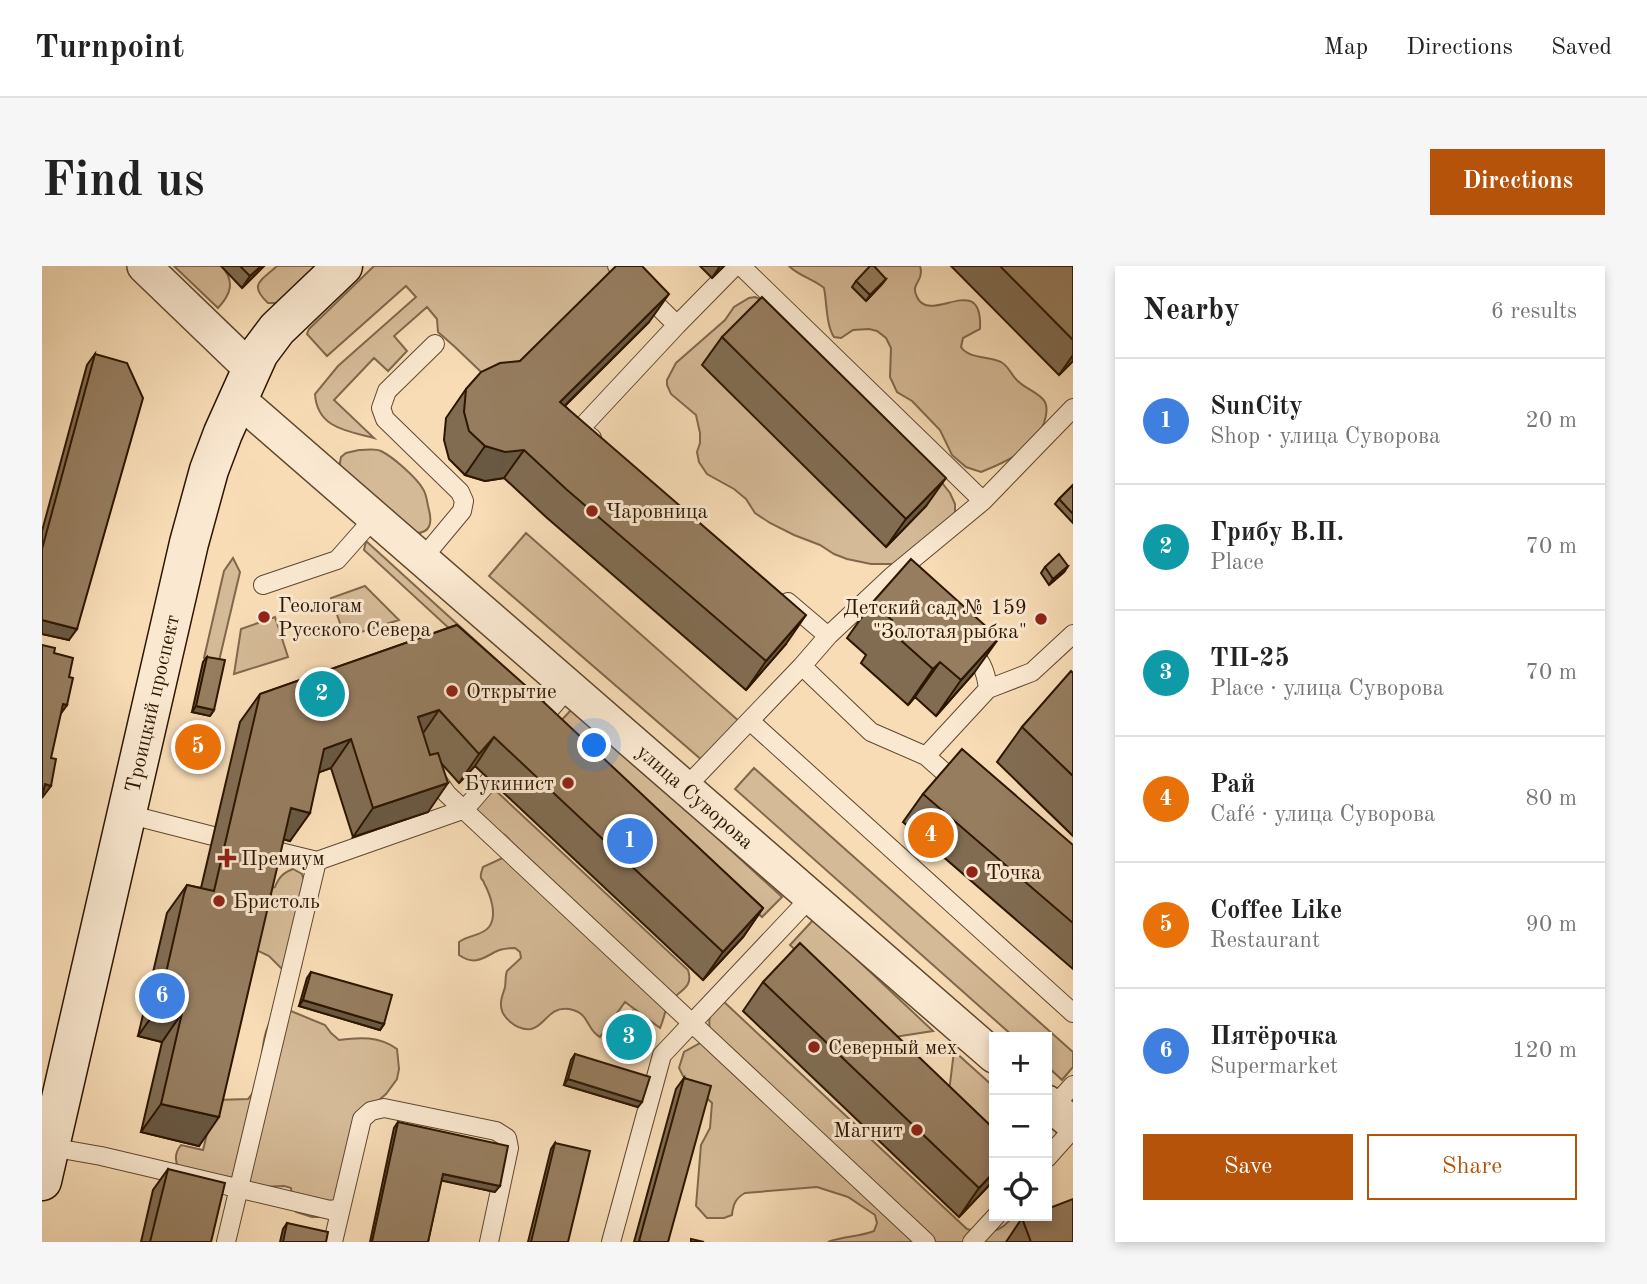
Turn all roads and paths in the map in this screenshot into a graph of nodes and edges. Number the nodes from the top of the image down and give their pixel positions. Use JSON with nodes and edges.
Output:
{"nodes":[{"id":1,"x":144,"y":266,"type":"edge"},
{"id":2,"x":343,"y":266,"type":"edge"},
{"id":3,"x":617,"y":266,"type":"edge"},
{"id":4,"x":735,"y":266,"type":"edge"},
{"id":5,"x":741,"y":266,"type":"edge"},
{"id":6,"x":677,"y":325,"type":"junction"},
{"id":7,"x":435,"y":344,"type":"dead end"},
{"id":8,"x":244,"y":384,"type":"junction"},
{"id":9,"x":1073,"y":408,"type":"edge"},
{"id":10,"x":601,"y":446,"type":"edge"},
{"id":11,"x":983,"y":501,"type":"junction"},
{"id":12,"x":374,"y":518,"type":"junction"},
{"id":13,"x":422,"y":559,"type":"junction"},
{"id":14,"x":263,"y":584,"type":"dead end"},
{"id":15,"x":776,"y":593,"type":"edge"},
{"id":16,"x":1073,"y":634,"type":"edge"},
{"id":17,"x":828,"y":636,"type":"junction"},
{"id":18,"x":958,"y":639,"type":"edge"},
{"id":19,"x":802,"y":666,"type":"junction"},
{"id":20,"x":569,"y":687,"type":"junction"},
{"id":21,"x":988,"y":689,"type":"junction"},
{"id":22,"x":750,"y":721,"type":"junction"},
{"id":23,"x":528,"y":734,"type":"edge"},
{"id":24,"x":419,"y":755,"type":"edge"},
{"id":25,"x":926,"y":756,"type":"junction"},
{"id":26,"x":490,"y":780,"type":"dead end"},
{"id":27,"x":685,"y":788,"type":"junction"},
{"id":28,"x":975,"y":800,"type":"edge"},
{"id":29,"x":465,"y":809,"type":"junction"},
{"id":30,"x":127,"y":814,"type":"junction"},
{"id":31,"x":214,"y":836,"type":"dead end"},
{"id":32,"x":268,"y":849,"type":"edge"},
{"id":33,"x":317,"y":861,"type":"junction"},
{"id":34,"x":811,"y":897,"type":"junction"},
{"id":35,"x":1073,"y":1013,"type":"edge"},
{"id":36,"x":693,"y":1023,"type":"junction"},
{"id":37,"x":989,"y":1052,"type":"edge"},
{"id":38,"x":1064,"y":1109,"type":"edge"},
{"id":39,"x":1052,"y":1144,"type":"edge"},
{"id":40,"x":46,"y":1164,"type":"edge"},
{"id":41,"x":238,"y":1188,"type":"junction"},
{"id":42,"x":340,"y":1208,"type":"junction"},
{"id":43,"x":991,"y":1221,"type":"edge"},
{"id":44,"x":226,"y":1242,"type":"edge"},
{"id":45,"x":333,"y":1242,"type":"edge"},
{"id":46,"x":489,"y":1242,"type":"edge"},
{"id":47,"x":611,"y":1242,"type":"edge"},
{"id":48,"x":926,"y":1242,"type":"edge"},
{"id":49,"x":972,"y":1242,"type":"edge"}],
"edges":[{"from":1,"to":8,"type":"street","name":"улица Суворова"},
{"from":2,"to":8,"type":"main road","name":"Троицкий проспект"},
{"from":3,"to":6,"type":"lane"},
{"from":4,"to":6,"type":"lane"},
{"from":5,"to":11,"type":"lane"},
{"from":6,"to":10,"type":"lane"},
{"from":7,"to":13,"type":"lane"},
{"from":8,"to":12,"type":"street","name":"улица Суворова"},
{"from":8,"to":30,"type":"main road","name":"Троицкий проспект"},
{"from":9,"to":11,"type":"lane"},
{"from":11,"to":17,"type":"lane"},
{"from":12,"to":13,"type":"street","name":"улица Суворова"},
{"from":12,"to":14,"type":"lane"},
{"from":13,"to":20,"type":"street","name":"улица Суворова"},
{"from":15,"to":17,"type":"lane"},
{"from":16,"to":21,"type":"lane"},
{"from":17,"to":19,"type":"lane"},
{"from":18,"to":21,"type":"lane"},
{"from":19,"to":22,"type":"lane"},
{"from":19,"to":25,"type":"lane"},
{"from":20,"to":23,"type":"lane"},
{"from":20,"to":27,"type":"street","name":"улица Суворова"},
{"from":21,"to":25,"type":"lane"},
{"from":22,"to":27,"type":"lane"},
{"from":22,"to":35,"type":"lane"},
{"from":24,"to":29,"type":"lane"},
{"from":25,"to":28,"type":"lane"},
{"from":26,"to":29,"type":"lane"},
{"from":27,"to":34,"type":"street","name":"улица Суворова"},
{"from":29,"to":33,"type":"lane"},
{"from":29,"to":36,"type":"lane"},
{"from":30,"to":31,"type":"lane"},
{"from":30,"to":40,"type":"main road","name":"Троицкий проспект"},
{"from":32,"to":33,"type":"lane"},
{"from":33,"to":41,"type":"lane"},
{"from":34,"to":36,"type":"lane"},
{"from":34,"to":37,"type":"street","name":"улица Суворова"},
{"from":36,"to":47,"type":"lane"},
{"from":36,"to":48,"type":"lane"},
{"from":38,"to":39,"type":"lane"},
{"from":40,"to":41,"type":"lane"},
{"from":41,"to":42,"type":"lane"},
{"from":41,"to":44,"type":"lane"},
{"from":42,"to":45,"type":"lane"},
{"from":42,"to":46,"type":"lane"},
{"from":43,"to":49,"type":"lane"}]}
